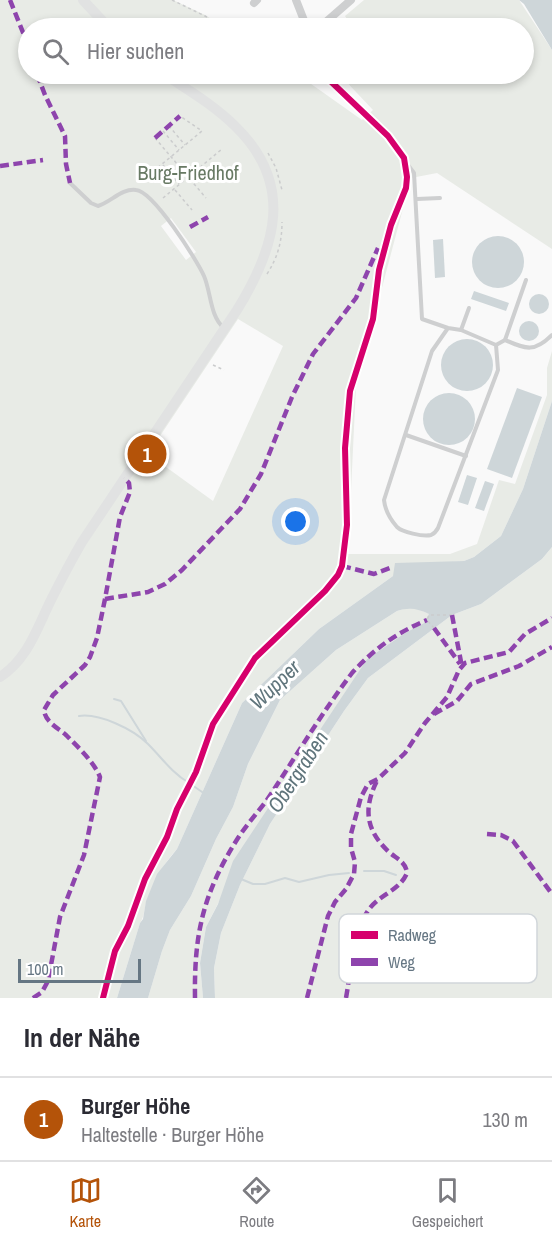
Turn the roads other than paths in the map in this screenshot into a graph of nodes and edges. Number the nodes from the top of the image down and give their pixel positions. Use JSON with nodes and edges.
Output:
{"nodes":[{"id":1,"x":83,"y":0,"type":"edge"},
{"id":2,"x":296,"y":0,"type":"edge"},
{"id":3,"x":351,"y":0,"type":"edge"},
{"id":4,"x":100,"y":18,"type":"edge"},
{"id":5,"x":303,"y":18,"type":"edge"},
{"id":6,"x":330,"y":18,"type":"edge"},
{"id":7,"x":178,"y":84,"type":"edge"},
{"id":8,"x":333,"y":84,"type":"edge"},
{"id":9,"x":70,"y":183,"type":"dead end"},
{"id":10,"x":440,"y":198,"type":"dead end"},
{"id":11,"x":417,"y":199,"type":"junction"},
{"id":12,"x":526,"y":280,"type":"dead end"},
{"id":13,"x":469,"y":308,"type":"dead end"},
{"id":14,"x":225,"y":328,"type":"junction"},
{"id":15,"x":448,"y":328,"type":"junction"},
{"id":16,"x":461,"y":330,"type":"junction"},
{"id":17,"x":552,"y":335,"type":"edge"},
{"id":18,"x":505,"y":340,"type":"junction"},
{"id":19,"x":496,"y":345,"type":"junction"},
{"id":20,"x":406,"y":435,"type":"junction"},
{"id":21,"x":466,"y":456,"type":"junction"},
{"id":22,"x":0,"y":677,"type":"edge"}],
"edges":[{"from":1,"to":4,"type":"main road"},
{"from":2,"to":5,"type":"street"},
{"from":3,"to":6,"type":"street"},
{"from":7,"to":14,"type":"main road"},
{"from":8,"to":11,"type":"lane"},
{"from":9,"to":14,"type":"lane"},
{"from":10,"to":11,"type":"lane"},
{"from":11,"to":15,"type":"lane"},
{"from":12,"to":18,"type":"lane"},
{"from":13,"to":16,"type":"lane"},
{"from":14,"to":22,"type":"main road"},
{"from":15,"to":16,"type":"lane"},
{"from":15,"to":20,"type":"lane"},
{"from":16,"to":19,"type":"lane"},
{"from":17,"to":18,"type":"lane"},
{"from":18,"to":19,"type":"lane"},
{"from":19,"to":21,"type":"lane"},
{"from":20,"to":21,"type":"lane"},
{"from":20,"to":21,"type":"lane"}]}
